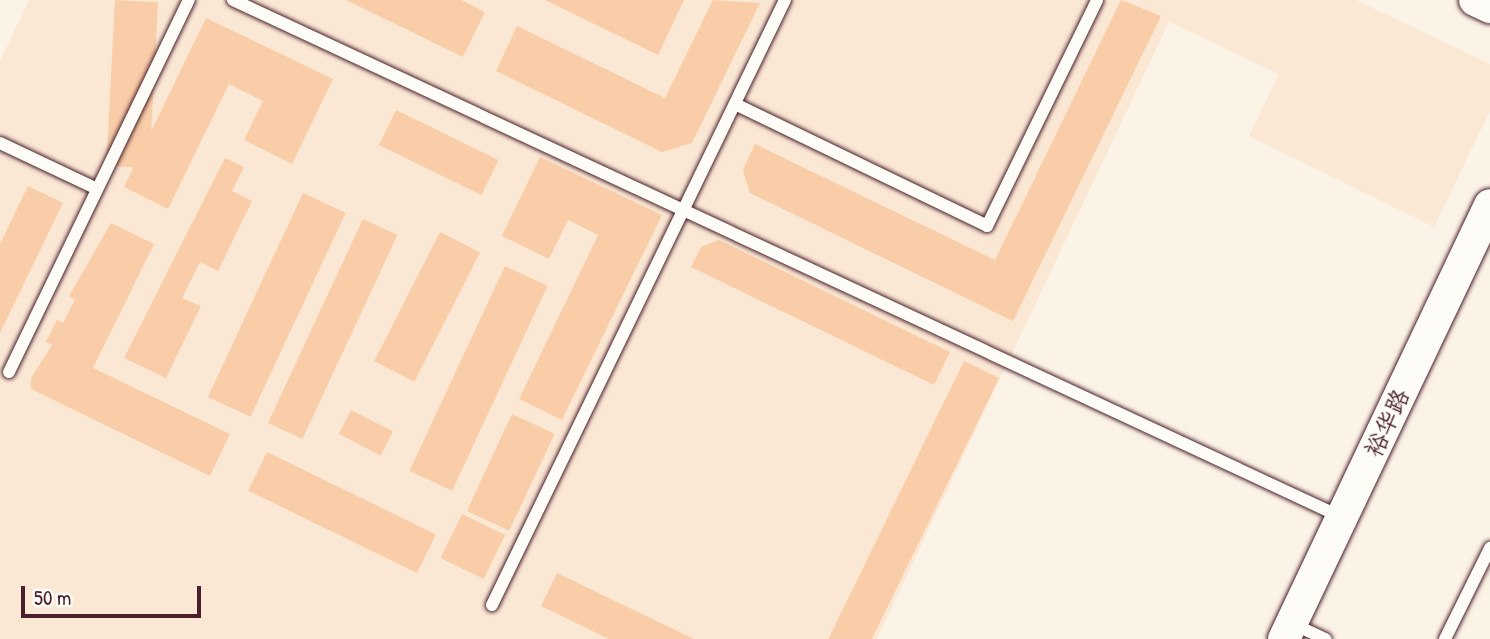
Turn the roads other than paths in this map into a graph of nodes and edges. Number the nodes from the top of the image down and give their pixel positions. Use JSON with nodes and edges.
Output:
{"nodes":[{"id":1,"x":189,"y":0,"type":"edge"},
{"id":2,"x":233,"y":0,"type":"edge"},
{"id":3,"x":785,"y":0,"type":"edge"},
{"id":4,"x":1097,"y":0,"type":"edge"},
{"id":5,"x":1475,"y":0,"type":"edge"},
{"id":6,"x":1490,"y":7,"type":"edge"},
{"id":7,"x":735,"y":104,"type":"junction"},
{"id":8,"x":0,"y":143,"type":"edge"},
{"id":9,"x":95,"y":188,"type":"junction"},
{"id":10,"x":1490,"y":206,"type":"edge"},
{"id":11,"x":681,"y":210,"type":"junction"},
{"id":12,"x":9,"y":372,"type":"dead end"},
{"id":13,"x":1342,"y":517,"type":"junction"},
{"id":14,"x":1490,"y":548,"type":"edge"},
{"id":15,"x":492,"y":605,"type":"dead end"},
{"id":16,"x":1288,"y":631,"type":"edge"},
{"id":17,"x":1326,"y":639,"type":"edge"},
{"id":18,"x":1445,"y":639,"type":"edge"}],
"edges":[{"from":1,"to":9,"type":"lane"},
{"from":2,"to":11,"type":"lane"},
{"from":3,"to":7,"type":"lane"},
{"from":4,"to":7,"type":"lane"},
{"from":5,"to":6,"type":"street"},
{"from":7,"to":11,"type":"lane"},
{"from":8,"to":9,"type":"lane"},
{"from":9,"to":12,"type":"lane"},
{"from":10,"to":13,"type":"street","name":"裕华路"},
{"from":11,"to":13,"type":"lane"},
{"from":11,"to":15,"type":"lane"},
{"from":13,"to":16,"type":"street","name":"裕华路"},
{"from":14,"to":18,"type":"lane"},
{"from":16,"to":17,"type":"lane"}]}
